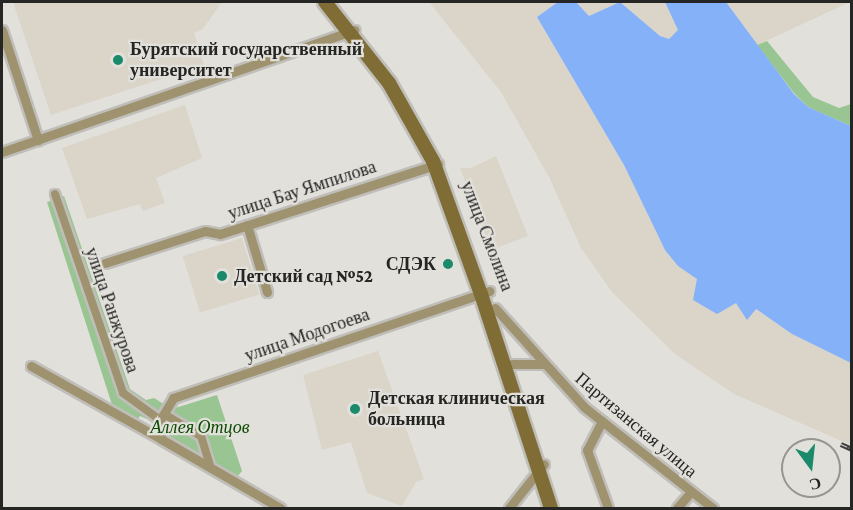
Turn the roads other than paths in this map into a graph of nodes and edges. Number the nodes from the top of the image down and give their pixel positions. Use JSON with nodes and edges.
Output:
{"nodes":[{"id":1,"x":325,"y":2,"type":"edge"},
{"id":2,"x":333,"y":2,"type":"edge"},
{"id":3,"x":2,"y":30,"type":"edge"},
{"id":4,"x":351,"y":31,"type":"junction"},
{"id":5,"x":38,"y":140,"type":"junction"},
{"id":6,"x":2,"y":152,"type":"edge"},
{"id":7,"x":437,"y":164,"type":"junction"},
{"id":8,"x":56,"y":194,"type":"dead end"},
{"id":9,"x":247,"y":225,"type":"junction"},
{"id":10,"x":105,"y":263,"type":"dead end"},
{"id":11,"x":267,"y":292,"type":"dead end"},
{"id":12,"x":485,"y":292,"type":"junction"},
{"id":13,"x":495,"y":308,"type":"junction"},
{"id":14,"x":512,"y":364,"type":"junction"},
{"id":15,"x":543,"y":364,"type":"junction"},
{"id":16,"x":31,"y":366,"type":"dead end"},
{"id":17,"x":165,"y":418,"type":"junction"},
{"id":18,"x":602,"y":421,"type":"junction"},
{"id":19,"x":162,"y":436,"type":"junction"},
{"id":20,"x":541,"y":467,"type":"junction"},
{"id":21,"x":211,"y":469,"type":"junction"},
{"id":22,"x":692,"y":492,"type":"junction"},
{"id":23,"x":280,"y":508,"type":"edge"},
{"id":24,"x":509,"y":508,"type":"edge"},
{"id":25,"x":551,"y":508,"type":"edge"},
{"id":26,"x":558,"y":508,"type":"edge"},
{"id":27,"x":608,"y":508,"type":"edge"},
{"id":28,"x":677,"y":508,"type":"edge"},
{"id":29,"x":713,"y":508,"type":"edge"}],
"edges":[{"from":1,"to":4,"type":"main road"},
{"from":2,"to":4,"type":"main road","name":"улица Смолина"},
{"from":3,"to":5,"type":"street"},
{"from":4,"to":5,"type":"street"},
{"from":4,"to":7,"type":"main road","name":"улица Смолина"},
{"from":5,"to":6,"type":"street"},
{"from":7,"to":9,"type":"street","name":"улица Бау Ямпилова"},
{"from":7,"to":12,"type":"main road","name":"улица Смолина"},
{"from":8,"to":17,"type":"street","name":"улица Ранжурова"},
{"from":9,"to":10,"type":"street","name":"улица Бау Ямпилова"},
{"from":9,"to":11,"type":"street"},
{"from":12,"to":13,"type":"main road","name":"улица Смолина"},
{"from":12,"to":17,"type":"street","name":"улица Модогоева"},
{"from":12,"to":20,"type":"main road"},
{"from":13,"to":14,"type":"main road","name":"улица Смолина"},
{"from":13,"to":15,"type":"street","name":"Партизанская улица"},
{"from":14,"to":15,"type":"street"},
{"from":14,"to":20,"type":"main road","name":"улица Смолина"},
{"from":15,"to":18,"type":"street","name":"Партизанская улица"},
{"from":16,"to":19,"type":"street"},
{"from":17,"to":19,"type":"street"},
{"from":17,"to":21,"type":"street","name":"улица Ранжурова"},
{"from":18,"to":22,"type":"street","name":"Партизанская улица"},
{"from":18,"to":27,"type":"street"},
{"from":19,"to":21,"type":"street"},
{"from":20,"to":24,"type":"street"},
{"from":20,"to":25,"type":"main road"},
{"from":20,"to":26,"type":"main road","name":"улица Смолина"},
{"from":21,"to":23,"type":"street"},
{"from":22,"to":28,"type":"street"},
{"from":22,"to":29,"type":"street","name":"Партизанская улица"}]}
